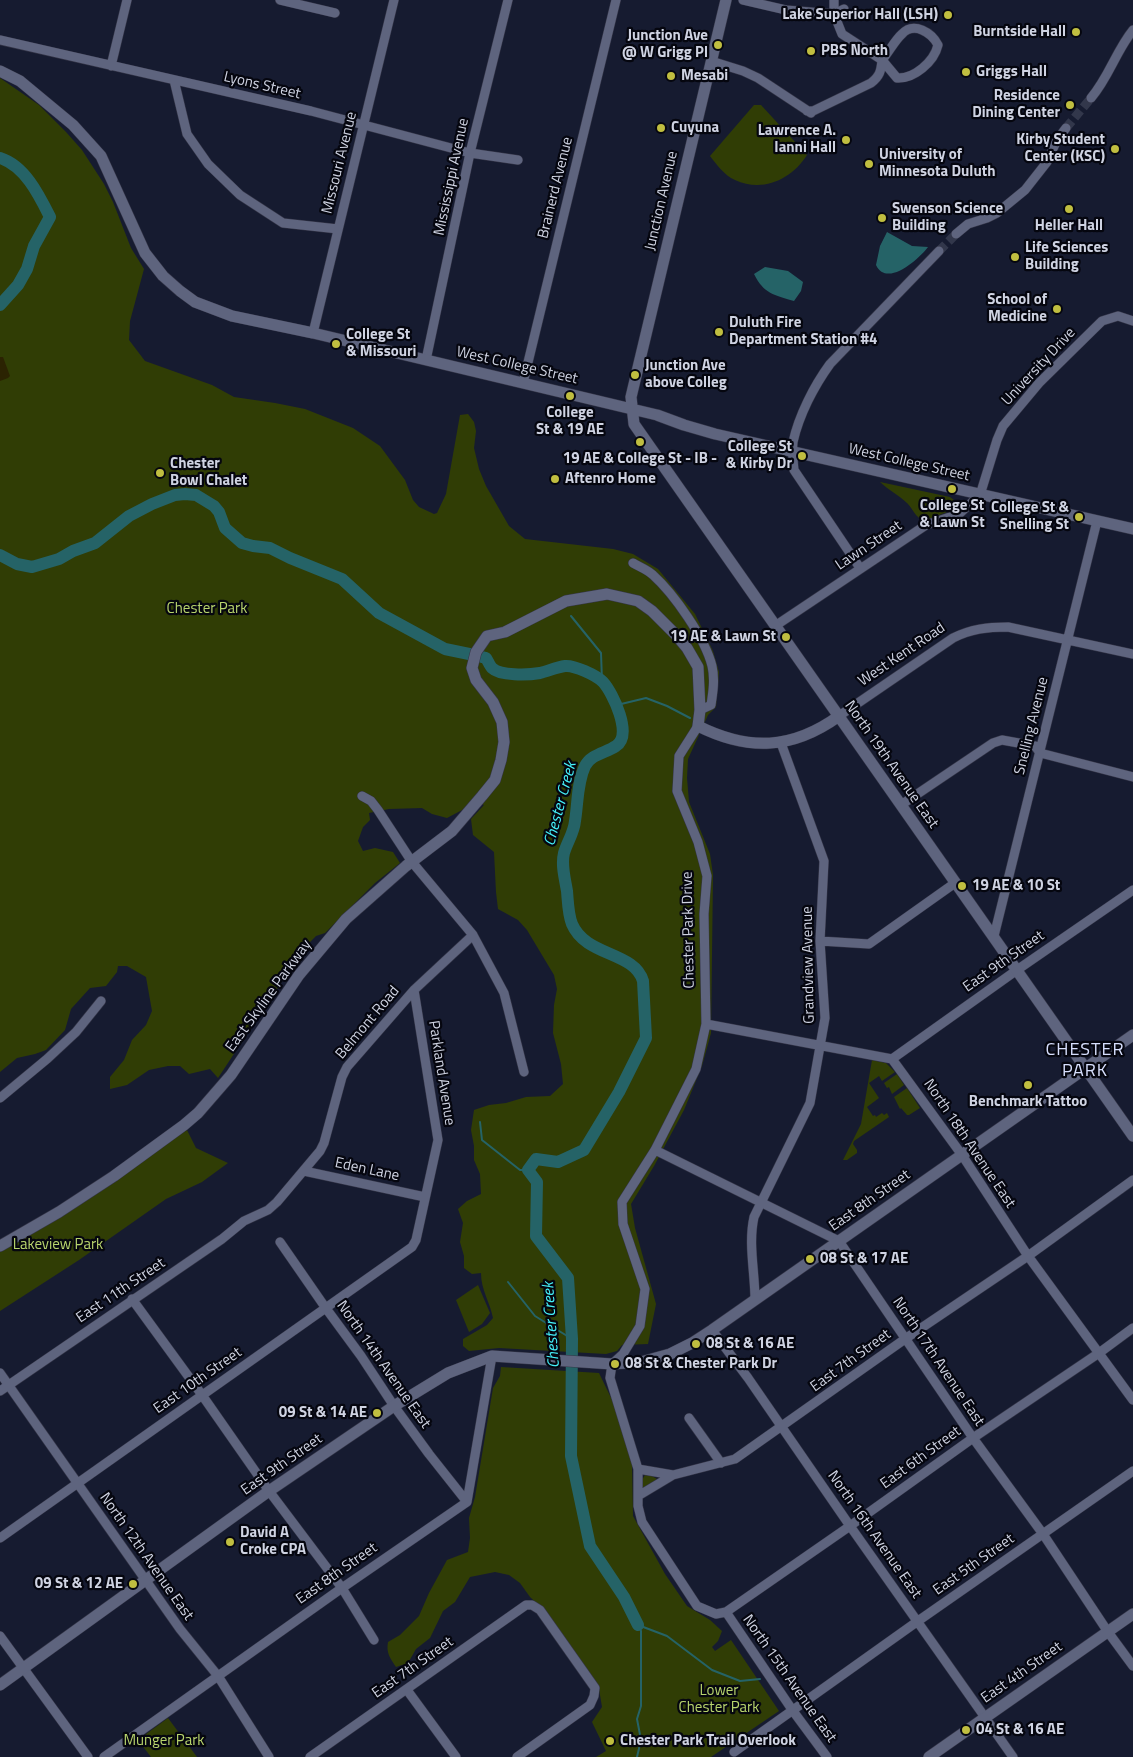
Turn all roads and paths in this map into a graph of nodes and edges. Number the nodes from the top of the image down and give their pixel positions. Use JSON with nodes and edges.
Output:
{"nodes":[{"id":1,"x":127,"y":0,"type":"edge"},
{"id":2,"x":280,"y":0,"type":"edge"},
{"id":3,"x":394,"y":0,"type":"edge"},
{"id":4,"x":508,"y":0,"type":"edge"},
{"id":5,"x":616,"y":0,"type":"edge"},
{"id":6,"x":726,"y":0,"type":"edge"},
{"id":7,"x":743,"y":0,"type":"edge"},
{"id":8,"x":834,"y":0,"type":"edge"},
{"id":9,"x":844,"y":9,"type":"dead end"},
{"id":10,"x":335,"y":13,"type":"dead end"},
{"id":11,"x":834,"y":14,"type":"junction"},
{"id":12,"x":1133,"y":30,"type":"edge"},
{"id":13,"x":0,"y":40,"type":"edge"},
{"id":14,"x":882,"y":60,"type":"junction"},
{"id":15,"x":711,"y":61,"type":"junction"},
{"id":16,"x":111,"y":66,"type":"junction"},
{"id":17,"x":0,"y":71,"type":"edge"},
{"id":18,"x":174,"y":80,"type":"junction"},
{"id":19,"x":1091,"y":98,"type":"tunnel mouth"},
{"id":20,"x":364,"y":125,"type":"junction"},
{"id":21,"x":1066,"y":128,"type":"tunnel mouth"},
{"id":22,"x":470,"y":153,"type":"junction"},
{"id":23,"x":518,"y":160,"type":"dead end"},
{"id":24,"x":338,"y":229,"type":"junction"},
{"id":25,"x":956,"y":234,"type":"tunnel mouth"},
{"id":26,"x":939,"y":251,"type":"tunnel mouth"},
{"id":27,"x":1133,"y":321,"type":"edge"},
{"id":28,"x":313,"y":333,"type":"junction"},
{"id":29,"x":426,"y":360,"type":"junction"},
{"id":30,"x":523,"y":383,"type":"junction"},
{"id":31,"x":632,"y":409,"type":"junction"},
{"id":32,"x":792,"y":452,"type":"junction"},
{"id":33,"x":980,"y":495,"type":"junction"},
{"id":34,"x":1097,"y":521,"type":"junction"},
{"id":35,"x":1133,"y":529,"type":"edge"},
{"id":36,"x":633,"y":563,"type":"dead end"},
{"id":37,"x":860,"y":568,"type":"junction"},
{"id":38,"x":774,"y":626,"type":"junction"},
{"id":39,"x":485,"y":638,"type":"joint"},
{"id":40,"x":1068,"y":639,"type":"junction"},
{"id":41,"x":1133,"y":654,"type":"edge"},
{"id":42,"x":700,"y":710,"type":"junction"},
{"id":43,"x":839,"y":716,"type":"junction"},
{"id":44,"x":698,"y":726,"type":"junction"},
{"id":45,"x":781,"y":743,"type":"junction"},
{"id":46,"x":1040,"y":753,"type":"junction"},
{"id":47,"x":1133,"y":777,"type":"edge"},
{"id":48,"x":362,"y":796,"type":"dead end"},
{"id":49,"x":900,"y":805,"type":"junction"},
{"id":50,"x":412,"y":862,"type":"junction"},
{"id":51,"x":956,"y":883,"type":"junction"},
{"id":52,"x":1133,"y":890,"type":"edge"},
{"id":53,"x":473,"y":934,"type":"junction"},
{"id":54,"x":994,"y":936,"type":"junction"},
{"id":55,"x":820,"y":941,"type":"junction"},
{"id":56,"x":1017,"y":970,"type":"junction"},
{"id":57,"x":414,"y":990,"type":"junction"},
{"id":58,"x":101,"y":1001,"type":"dead end"},
{"id":59,"x":706,"y":1024,"type":"junction"},
{"id":60,"x":1133,"y":1035,"type":"edge"},
{"id":61,"x":821,"y":1045,"type":"junction"},
{"id":62,"x":892,"y":1059,"type":"junction"},
{"id":63,"x":1085,"y":1069,"type":"junction"},
{"id":64,"x":524,"y":1072,"type":"dead end"},
{"id":65,"x":0,"y":1098,"type":"edge"},
{"id":66,"x":1133,"y":1136,"type":"edge"},
{"id":67,"x":655,"y":1150,"type":"junction"},
{"id":68,"x":962,"y":1155,"type":"junction"},
{"id":69,"x":304,"y":1171,"type":"junction"},
{"id":70,"x":1133,"y":1180,"type":"edge"},
{"id":71,"x":425,"y":1197,"type":"junction"},
{"id":72,"x":761,"y":1203,"type":"junction"},
{"id":73,"x":257,"y":1215,"type":"joint"},
{"id":74,"x":839,"y":1241,"type":"junction"},
{"id":75,"x":280,"y":1242,"type":"dead end"},
{"id":76,"x":0,"y":1246,"type":"edge"},
{"id":77,"x":412,"y":1247,"type":"joint"},
{"id":78,"x":1028,"y":1256,"type":"junction"},
{"id":79,"x":132,"y":1299,"type":"junction"},
{"id":80,"x":755,"y":1300,"type":"junction"},
{"id":81,"x":325,"y":1307,"type":"junction"},
{"id":82,"x":1133,"y":1328,"type":"edge"},
{"id":83,"x":712,"y":1330,"type":"junction"},
{"id":84,"x":905,"y":1339,"type":"junction"},
{"id":85,"x":1100,"y":1353,"type":"junction"},
{"id":86,"x":492,"y":1356,"type":"junction"},
{"id":87,"x":608,"y":1363,"type":"junction"},
{"id":88,"x":0,"y":1374,"type":"edge"},
{"id":89,"x":8,"y":1385,"type":"junction"},
{"id":90,"x":0,"y":1391,"type":"edge"},
{"id":91,"x":202,"y":1395,"type":"junction"},
{"id":92,"x":1133,"y":1400,"type":"edge"},
{"id":93,"x":394,"y":1406,"type":"junction"},
{"id":94,"x":689,"y":1418,"type":"dead end"},
{"id":95,"x":782,"y":1428,"type":"junction"},
{"id":96,"x":973,"y":1438,"type":"junction"},
{"id":97,"x":721,"y":1463,"type":"junction"},
{"id":98,"x":638,"y":1469,"type":"junction"},
{"id":99,"x":1133,"y":1471,"type":"edge"},
{"id":100,"x":673,"y":1475,"type":"junction"},
{"id":101,"x":77,"y":1482,"type":"junction"},
{"id":102,"x":269,"y":1491,"type":"junction"},
{"id":103,"x":638,"y":1496,"type":"junction"},
{"id":104,"x":468,"y":1502,"type":"junction"},
{"id":105,"x":850,"y":1526,"type":"junction"},
{"id":106,"x":1043,"y":1534,"type":"junction"},
{"id":107,"x":0,"y":1538,"type":"edge"},
{"id":108,"x":146,"y":1580,"type":"junction"},
{"id":109,"x":342,"y":1588,"type":"junction"},
{"id":110,"x":726,"y":1612,"type":"junction"},
{"id":111,"x":1133,"y":1614,"type":"edge"},
{"id":112,"x":918,"y":1621,"type":"junction"},
{"id":113,"x":1108,"y":1632,"type":"junction"},
{"id":114,"x":0,"y":1636,"type":"edge"},
{"id":115,"x":374,"y":1640,"type":"dead end"},
{"id":116,"x":1133,"y":1666,"type":"edge"},
{"id":117,"x":24,"y":1669,"type":"junction"},
{"id":118,"x":218,"y":1676,"type":"junction"},
{"id":119,"x":0,"y":1685,"type":"edge"},
{"id":120,"x":407,"y":1690,"type":"junction"},
{"id":121,"x":793,"y":1711,"type":"junction"},
{"id":122,"x":984,"y":1717,"type":"junction"},
{"id":123,"x":734,"y":1752,"type":"dead end"},
{"id":124,"x":88,"y":1757,"type":"edge"},
{"id":125,"x":104,"y":1757,"type":"edge"},
{"id":126,"x":269,"y":1757,"type":"edge"},
{"id":127,"x":310,"y":1757,"type":"edge"},
{"id":128,"x":456,"y":1757,"type":"edge"},
{"id":129,"x":517,"y":1757,"type":"edge"},
{"id":130,"x":827,"y":1757,"type":"edge"},
{"id":131,"x":929,"y":1757,"type":"edge"},
{"id":132,"x":1013,"y":1757,"type":"edge"}],
"edges":[{"from":1,"to":16,"type":"street"},
{"from":2,"to":10,"type":"street"},
{"from":3,"to":20,"type":"street","name":"Missouri Avenue"},
{"from":4,"to":22,"type":"street","name":"Mississippi Avenue"},
{"from":5,"to":30,"type":"street","name":"Brainerd Avenue"},
{"from":6,"to":15,"type":"street","name":"Junction Avenue"},
{"from":7,"to":11,"type":"street"},
{"from":8,"to":11,"type":"street"},
{"from":9,"to":11,"type":"street"},
{"from":11,"to":14,"type":"street"},
{"from":12,"to":19,"type":"street"},
{"from":13,"to":16,"type":"street","name":"Lyons Street"},
{"from":14,"to":14,"type":"street"},
{"from":14,"to":15,"type":"street"},
{"from":15,"to":31,"type":"street","name":"Junction Avenue"},
{"from":16,"to":18,"type":"street","name":"Lyons Street"},
{"from":17,"to":28,"type":"street","name":"West College Street"},
{"from":18,"to":20,"type":"street","name":"Lyons Street"},
{"from":18,"to":24,"type":"street"},
{"from":20,"to":22,"type":"street","name":"Lyons Street"},
{"from":20,"to":24,"type":"street","name":"Missouri Avenue"},
{"from":21,"to":25,"type":"street"},
{"from":22,"to":23,"type":"street","name":"Lyons Street"},
{"from":22,"to":29,"type":"street","name":"Mississippi Avenue"},
{"from":24,"to":28,"type":"street","name":"Missouri Avenue"},
{"from":26,"to":32,"type":"street"},
{"from":27,"to":33,"type":"street","name":"University Drive"},
{"from":28,"to":29,"type":"street","name":"West College Street"},
{"from":29,"to":30,"type":"street","name":"West College Street"},
{"from":30,"to":31,"type":"street","name":"West College Street"},
{"from":31,"to":32,"type":"street","name":"West College Street"},
{"from":31,"to":38,"type":"street","name":"North 19th Avenue East"},
{"from":32,"to":33,"type":"street","name":"West College Street"},
{"from":32,"to":37,"type":"street"},
{"from":33,"to":34,"type":"street","name":"West College Street"},
{"from":33,"to":37,"type":"street","name":"Lawn Street"},
{"from":34,"to":35,"type":"street","name":"West College Street"},
{"from":34,"to":40,"type":"street","name":"Snelling Avenue"},
{"from":36,"to":42,"type":"street"},
{"from":37,"to":38,"type":"street","name":"Lawn Street"},
{"from":38,"to":43,"type":"street","name":"North 19th Avenue East"},
{"from":39,"to":42,"type":"street","name":"Chester Park Drive"},
{"from":39,"to":50,"type":"street","name":"East Skyline Parkway"},
{"from":40,"to":41,"type":"street","name":"West Kent Road"},
{"from":40,"to":43,"type":"street","name":"West Kent Road"},
{"from":40,"to":46,"type":"street","name":"Snelling Avenue"},
{"from":42,"to":44,"type":"street","name":"Chester Park Drive"},
{"from":43,"to":45,"type":"street","name":"West Kent Road"},
{"from":43,"to":49,"type":"street","name":"North 19th Avenue East"},
{"from":44,"to":45,"type":"street","name":"West Kent Road"},
{"from":44,"to":59,"type":"street","name":"Chester Park Drive"},
{"from":45,"to":55,"type":"street","name":"Grandview Avenue"},
{"from":46,"to":47,"type":"street"},
{"from":46,"to":49,"type":"street"},
{"from":46,"to":54,"type":"street","name":"Snelling Avenue"},
{"from":48,"to":50,"type":"street"},
{"from":49,"to":51,"type":"street","name":"North 19th Avenue East"},
{"from":50,"to":53,"type":"street"},
{"from":50,"to":76,"type":"street","name":"East Skyline Parkway"},
{"from":51,"to":54,"type":"street","name":"North 19th Avenue East"},
{"from":51,"to":55,"type":"street"},
{"from":52,"to":56,"type":"street","name":"East 9th Street"},
{"from":53,"to":57,"type":"street","name":"Belmont Road"},
{"from":53,"to":64,"type":"street"},
{"from":54,"to":56,"type":"street","name":"North 19th Avenue East"},
{"from":55,"to":61,"type":"street","name":"Grandview Avenue"},
{"from":56,"to":62,"type":"street","name":"East 9th Street"},
{"from":56,"to":63,"type":"street","name":"North 19th Avenue East"},
{"from":57,"to":69,"type":"street","name":"Belmont Road"},
{"from":57,"to":71,"type":"street","name":"Parkland Avenue"},
{"from":58,"to":65,"type":"street"},
{"from":59,"to":61,"type":"street"},
{"from":59,"to":67,"type":"street","name":"Chester Park Drive"},
{"from":60,"to":63,"type":"street","name":"East 8th Street"},
{"from":61,"to":62,"type":"street"},
{"from":61,"to":72,"type":"street","name":"Grandview Avenue"},
{"from":62,"to":68,"type":"street","name":"North 18th Avenue East"},
{"from":63,"to":66,"type":"street","name":"North 19th Avenue East"},
{"from":63,"to":68,"type":"street","name":"East 8th Street"},
{"from":67,"to":72,"type":"street"},
{"from":67,"to":87,"type":"street","name":"Chester Park Drive"},
{"from":68,"to":74,"type":"street","name":"East 8th Street"},
{"from":68,"to":78,"type":"street","name":"North 18th Avenue East"},
{"from":69,"to":71,"type":"street","name":"Eden Lane"},
{"from":69,"to":73,"type":"street","name":"Belmont Road"},
{"from":70,"to":78,"type":"street","name":"East 7th Street"},
{"from":71,"to":77,"type":"street","name":"Parkland Avenue"},
{"from":72,"to":74,"type":"street"},
{"from":72,"to":80,"type":"street","name":"Grandview Avenue"},
{"from":73,"to":79,"type":"street","name":"East 11th Street"},
{"from":74,"to":80,"type":"street","name":"East 8th Street"},
{"from":74,"to":84,"type":"street","name":"North 17th Avenue East"},
{"from":75,"to":81,"type":"street","name":"North 14th Avenue East"},
{"from":77,"to":81,"type":"street","name":"East 10th Street"},
{"from":78,"to":84,"type":"street","name":"East 7th Street"},
{"from":78,"to":85,"type":"street","name":"North 18th Avenue East"},
{"from":79,"to":89,"type":"street","name":"East 11th Street"},
{"from":79,"to":91,"type":"street"},
{"from":80,"to":83,"type":"street","name":"East 8th Street"},
{"from":81,"to":91,"type":"street","name":"East 10th Street"},
{"from":81,"to":93,"type":"street","name":"North 14th Avenue East"},
{"from":82,"to":85,"type":"street","name":"East 6th Street"},
{"from":83,"to":87,"type":"street","name":"East 8th Street"},
{"from":83,"to":95,"type":"street","name":"North 16th Avenue East"},
{"from":84,"to":95,"type":"street","name":"East 7th Street"},
{"from":84,"to":96,"type":"street","name":"North 17th Avenue East"},
{"from":85,"to":92,"type":"street","name":"North 18th Avenue East"},
{"from":85,"to":96,"type":"street","name":"East 6th Street"},
{"from":86,"to":87,"type":"street","name":"East 9th Street"},
{"from":86,"to":93,"type":"street","name":"East 9th Street"},
{"from":86,"to":104,"type":"street"},
{"from":87,"to":98,"type":"street","name":"North 15th Avenue East"},
{"from":88,"to":89,"type":"street","name":"North 12th Avenue East"},
{"from":89,"to":90,"type":"street","name":"East 11th Street"},
{"from":89,"to":101,"type":"street","name":"North 12th Avenue East"},
{"from":91,"to":101,"type":"street","name":"East 10th Street"},
{"from":91,"to":102,"type":"street"},
{"from":93,"to":102,"type":"street","name":"East 9th Street"},
{"from":93,"to":104,"type":"street","name":"North 14th Avenue East"},
{"from":94,"to":97,"type":"street"},
{"from":95,"to":97,"type":"street","name":"East 7th Street"},
{"from":95,"to":105,"type":"street","name":"North 16th Avenue East"},
{"from":96,"to":105,"type":"street","name":"East 6th Street"},
{"from":96,"to":106,"type":"street","name":"North 17th Avenue East"},
{"from":97,"to":100,"type":"street","name":"East 7th Street"},
{"from":98,"to":100,"type":"street","name":"East 7th Street"},
{"from":98,"to":103,"type":"street","name":"North 15th Avenue East"},
{"from":99,"to":106,"type":"street","name":"East 5th Street"},
{"from":100,"to":103,"type":"street","name":"East 7th Street"},
{"from":101,"to":107,"type":"street","name":"East 10th Street"},
{"from":101,"to":108,"type":"street","name":"North 12th Avenue East"},
{"from":102,"to":108,"type":"street","name":"East 9th Street"},
{"from":102,"to":109,"type":"street"},
{"from":103,"to":110,"type":"street","name":"North 15th Avenue East"},
{"from":104,"to":109,"type":"street","name":"East 8th Street"},
{"from":105,"to":110,"type":"street","name":"East 6th Street"},
{"from":105,"to":112,"type":"street","name":"North 16th Avenue East"},
{"from":106,"to":112,"type":"street","name":"East 5th Street"},
{"from":106,"to":113,"type":"street","name":"North 17th Avenue East"},
{"from":108,"to":117,"type":"street","name":"East 9th Street"},
{"from":108,"to":118,"type":"street","name":"North 12th Avenue East"},
{"from":109,"to":115,"type":"street"},
{"from":109,"to":118,"type":"street","name":"East 8th Street"},
{"from":110,"to":121,"type":"street","name":"North 15th Avenue East"},
{"from":111,"to":113,"type":"street","name":"East 4th Street"},
{"from":112,"to":121,"type":"street","name":"East 5th Street"},
{"from":112,"to":122,"type":"street","name":"North 16th Avenue East"},
{"from":113,"to":116,"type":"street","name":"North 17th Avenue East"},
{"from":113,"to":122,"type":"street","name":"East 4th Street"},
{"from":114,"to":117,"type":"street"},
{"from":117,"to":119,"type":"street","name":"East 9th Street"},
{"from":117,"to":124,"type":"street"},
{"from":118,"to":125,"type":"street","name":"East 8th Street"},
{"from":118,"to":126,"type":"street","name":"North 12th Avenue East"},
{"from":120,"to":127,"type":"street","name":"East 7th Street"},
{"from":120,"to":128,"type":"street"},
{"from":120,"to":129,"type":"street","name":"East 7th Street"},
{"from":121,"to":123,"type":"street","name":"East 5th Street"},
{"from":121,"to":130,"type":"street","name":"North 15th Avenue East"},
{"from":122,"to":131,"type":"street","name":"East 4th Street"},
{"from":122,"to":132,"type":"street","name":"North 16th Avenue East"}]}
